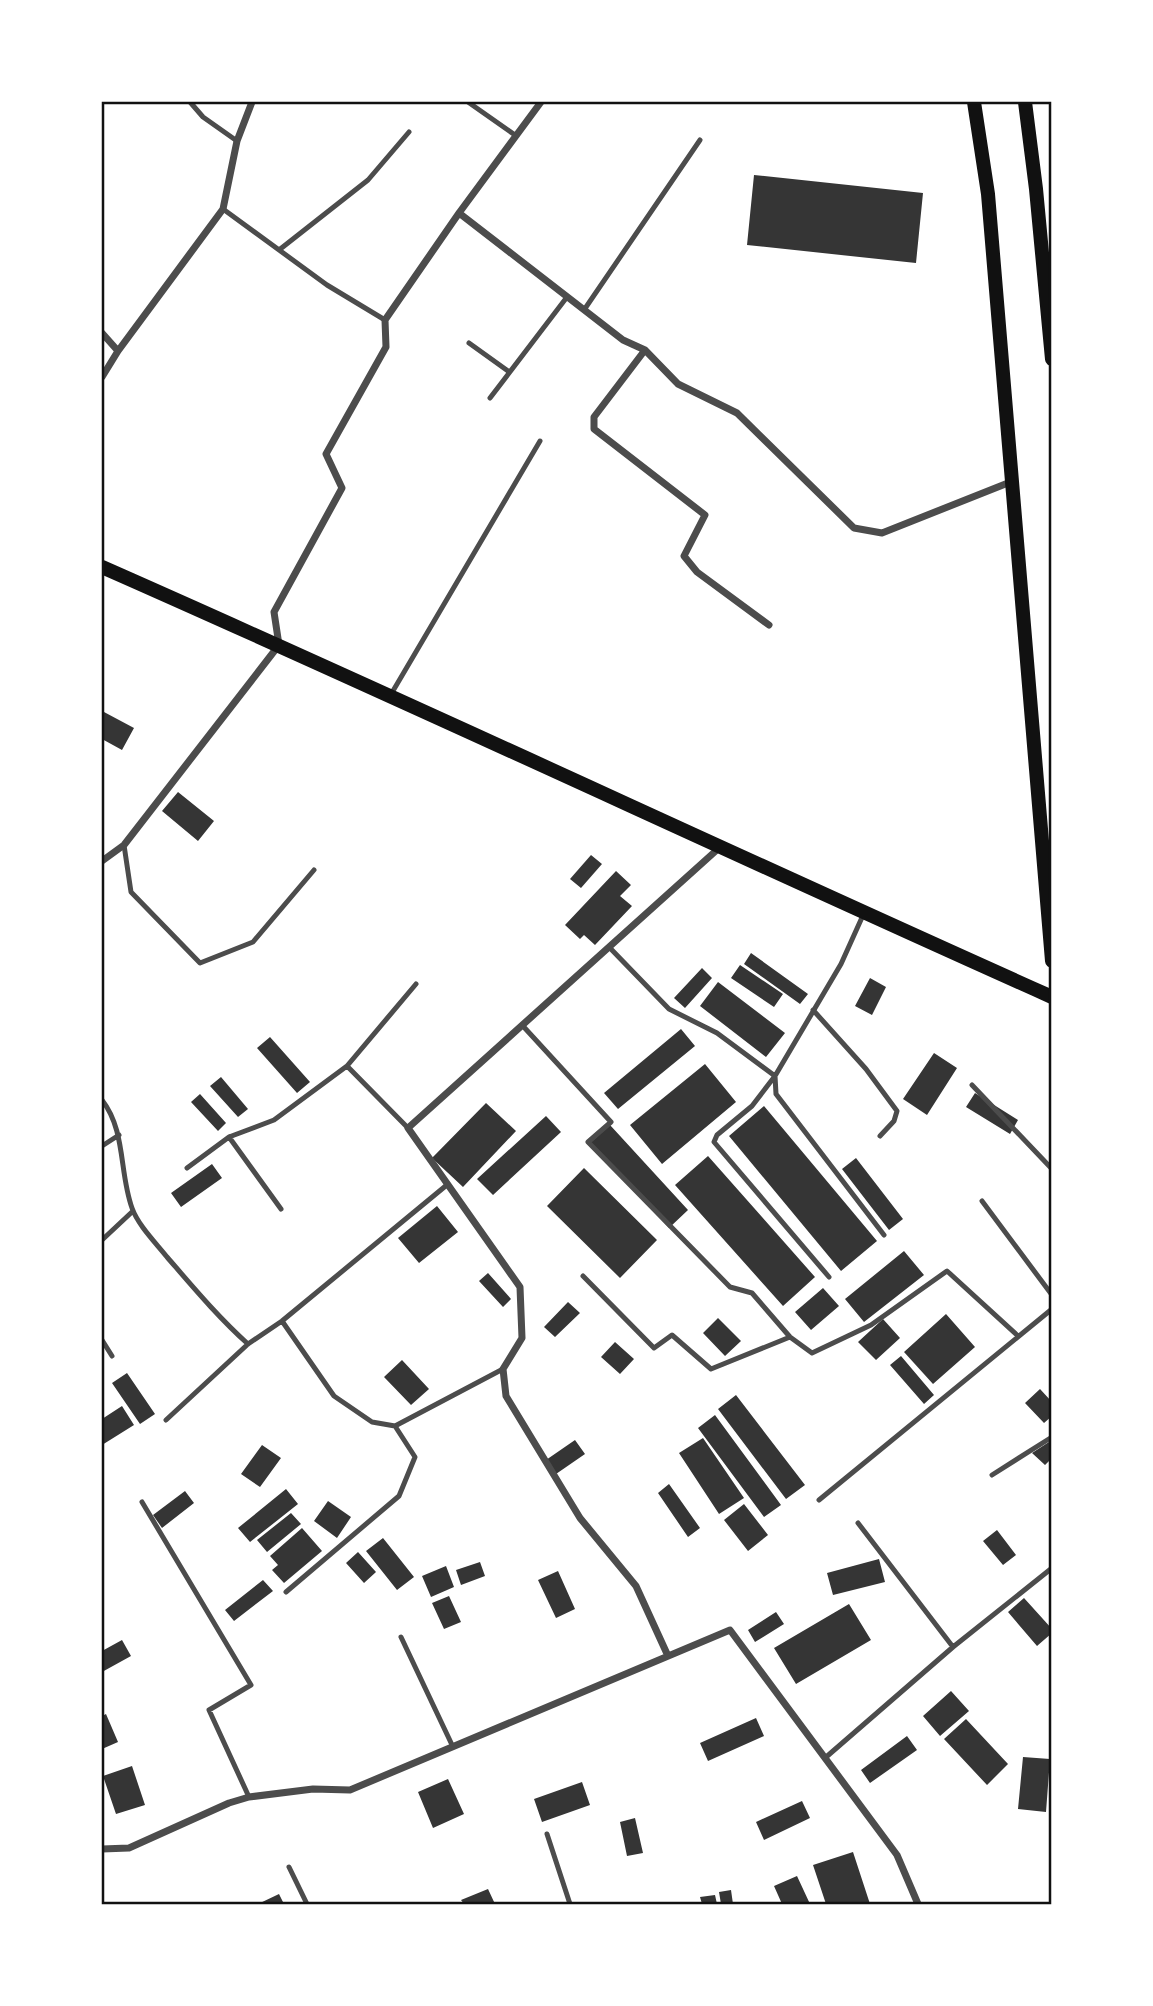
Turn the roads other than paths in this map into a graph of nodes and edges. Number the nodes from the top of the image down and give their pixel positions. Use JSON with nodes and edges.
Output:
{"nodes":[{"id":1,"x":190,"y":102,"type":"edge"},
{"id":2,"x":252,"y":102,"type":"edge"},
{"id":3,"x":468,"y":102,"type":"edge"},
{"id":4,"x":541,"y":102,"type":"edge"},
{"id":5,"x":974,"y":102,"type":"edge"},
{"id":6,"x":1025,"y":102,"type":"edge"},
{"id":7,"x":409,"y":132,"type":"dead end"},
{"id":8,"x":515,"y":135,"type":"junction"},
{"id":9,"x":700,"y":140,"type":"dead end"},
{"id":10,"x":237,"y":141,"type":"junction"},
{"id":11,"x":223,"y":209,"type":"junction"},
{"id":12,"x":459,"y":213,"type":"junction"},
{"id":13,"x":279,"y":250,"type":"junction"},
{"id":14,"x":567,"y":297,"type":"junction"},
{"id":15,"x":583,"y":310,"type":"junction"},
{"id":16,"x":385,"y":320,"type":"junction"},
{"id":17,"x":102,"y":333,"type":"edge"},
{"id":18,"x":469,"y":343,"type":"dead end"},
{"id":19,"x":645,"y":350,"type":"junction"},
{"id":20,"x":118,"y":351,"type":"junction"},
{"id":21,"x":1052,"y":359,"type":"edge"},
{"id":22,"x":508,"y":371,"type":"junction"},
{"id":23,"x":102,"y":377,"type":"edge"},
{"id":24,"x":490,"y":398,"type":"dead end"},
{"id":25,"x":540,"y":441,"type":"dead end"},
{"id":26,"x":1014,"y":481,"type":"junction"},
{"id":27,"x":102,"y":567,"type":"edge"},
{"id":28,"x":769,"y":625,"type":"dead end"},
{"id":29,"x":279,"y":645,"type":"junction"},
{"id":30,"x":390,"y":696,"type":"junction"},
{"id":31,"x":124,"y":845,"type":"junction"},
{"id":32,"x":719,"y":848,"type":"junction"},
{"id":33,"x":102,"y":861,"type":"edge"},
{"id":34,"x":314,"y":870,"type":"dead end"},
{"id":35,"x":864,"y":913,"type":"junction"},
{"id":36,"x":609,"y":947,"type":"junction"},
{"id":37,"x":1052,"y":961,"type":"edge"},
{"id":38,"x":416,"y":984,"type":"dead end"},
{"id":39,"x":1052,"y":997,"type":"edge"},
{"id":40,"x":813,"y":1010,"type":"junction"},
{"id":41,"x":522,"y":1025,"type":"junction"},
{"id":42,"x":347,"y":1066,"type":"junction"},
{"id":43,"x":775,"y":1076,"type":"junction"},
{"id":44,"x":972,"y":1085,"type":"dead end"},
{"id":45,"x":102,"y":1100,"type":"edge"},
{"id":46,"x":408,"y":1128,"type":"junction"},
{"id":47,"x":119,"y":1135,"type":"junction"},
{"id":48,"x":880,"y":1136,"type":"dead end"},
{"id":49,"x":229,"y":1137,"type":"junction"},
{"id":50,"x":102,"y":1146,"type":"edge"},
{"id":51,"x":187,"y":1168,"type":"dead end"},
{"id":52,"x":1052,"y":1169,"type":"edge"},
{"id":53,"x":448,"y":1184,"type":"junction"},
{"id":54,"x":982,"y":1201,"type":"dead end"},
{"id":55,"x":281,"y":1209,"type":"dead end"},
{"id":56,"x":132,"y":1211,"type":"junction"},
{"id":57,"x":884,"y":1235,"type":"dead end"},
{"id":58,"x":102,"y":1240,"type":"edge"},
{"id":59,"x":583,"y":1276,"type":"dead end"},
{"id":60,"x":829,"y":1276,"type":"dead end"},
{"id":61,"x":1052,"y":1295,"type":"edge"},
{"id":62,"x":1052,"y":1309,"type":"edge"},
{"id":63,"x":282,"y":1321,"type":"junction"},
{"id":64,"x":1018,"y":1336,"type":"junction"},
{"id":65,"x":790,"y":1337,"type":"junction"},
{"id":66,"x":102,"y":1340,"type":"edge"},
{"id":67,"x":248,"y":1344,"type":"junction"},
{"id":68,"x":112,"y":1356,"type":"dead end"},
{"id":69,"x":503,"y":1369,"type":"junction"},
{"id":70,"x":166,"y":1420,"type":"dead end"},
{"id":71,"x":395,"y":1426,"type":"junction"},
{"id":72,"x":1052,"y":1437,"type":"edge"},
{"id":73,"x":992,"y":1475,"type":"dead end"},
{"id":74,"x":819,"y":1500,"type":"dead end"},
{"id":75,"x":142,"y":1502,"type":"dead end"},
{"id":76,"x":858,"y":1523,"type":"dead end"},
{"id":77,"x":1052,"y":1568,"type":"edge"},
{"id":78,"x":286,"y":1592,"type":"dead end"},
{"id":79,"x":401,"y":1637,"type":"dead end"},
{"id":80,"x":953,"y":1647,"type":"junction"},
{"id":81,"x":668,"y":1656,"type":"junction"},
{"id":82,"x":453,"y":1747,"type":"junction"},
{"id":83,"x":825,"y":1758,"type":"junction"},
{"id":84,"x":249,"y":1797,"type":"junction"},
{"id":85,"x":547,"y":1834,"type":"dead end"},
{"id":86,"x":102,"y":1849,"type":"edge"},
{"id":87,"x":289,"y":1867,"type":"dead end"},
{"id":88,"x":307,"y":1905,"type":"edge"},
{"id":89,"x":570,"y":1905,"type":"edge"},
{"id":90,"x":918,"y":1905,"type":"edge"}],
"edges":[{"from":1,"to":10,"type":"lane"},
{"from":2,"to":10,"type":"street"},
{"from":3,"to":8,"type":"lane"},
{"from":4,"to":8,"type":"street"},
{"from":5,"to":26,"type":"main road"},
{"from":6,"to":21,"type":"main road"},
{"from":7,"to":13,"type":"lane"},
{"from":8,"to":12,"type":"street"},
{"from":9,"to":15,"type":"lane"},
{"from":10,"to":11,"type":"street"},
{"from":11,"to":13,"type":"lane"},
{"from":11,"to":20,"type":"street"},
{"from":12,"to":14,"type":"street"},
{"from":12,"to":16,"type":"street"},
{"from":13,"to":16,"type":"lane"},
{"from":14,"to":15,"type":"street"},
{"from":14,"to":22,"type":"lane"},
{"from":15,"to":19,"type":"street"},
{"from":16,"to":29,"type":"street"},
{"from":17,"to":20,"type":"street"},
{"from":18,"to":22,"type":"lane"},
{"from":19,"to":26,"type":"street"},
{"from":19,"to":28,"type":"street"},
{"from":20,"to":23,"type":"street"},
{"from":22,"to":24,"type":"lane"},
{"from":25,"to":30,"type":"lane"},
{"from":26,"to":37,"type":"main road"},
{"from":27,"to":29,"type":"main road"},
{"from":29,"to":30,"type":"main road"},
{"from":29,"to":31,"type":"street"},
{"from":30,"to":32,"type":"main road"},
{"from":31,"to":33,"type":"street"},
{"from":31,"to":34,"type":"lane"},
{"from":32,"to":35,"type":"main road"},
{"from":32,"to":36,"type":"street"},
{"from":35,"to":39,"type":"main road"},
{"from":35,"to":40,"type":"lane"},
{"from":36,"to":41,"type":"street"},
{"from":36,"to":43,"type":"lane"},
{"from":38,"to":42,"type":"lane"},
{"from":40,"to":43,"type":"lane"},
{"from":40,"to":48,"type":"lane"},
{"from":41,"to":46,"type":"street"},
{"from":41,"to":65,"type":"lane"},
{"from":42,"to":46,"type":"lane"},
{"from":42,"to":49,"type":"lane"},
{"from":43,"to":57,"type":"lane"},
{"from":43,"to":60,"type":"lane"},
{"from":44,"to":52,"type":"lane"},
{"from":45,"to":47,"type":"lane"},
{"from":46,"to":53,"type":"street"},
{"from":47,"to":50,"type":"lane"},
{"from":47,"to":56,"type":"lane"},
{"from":49,"to":51,"type":"lane"},
{"from":49,"to":55,"type":"lane"},
{"from":53,"to":63,"type":"lane"},
{"from":53,"to":69,"type":"street"},
{"from":54,"to":61,"type":"lane"},
{"from":56,"to":58,"type":"lane"},
{"from":56,"to":67,"type":"lane"},
{"from":59,"to":65,"type":"lane"},
{"from":62,"to":64,"type":"lane"},
{"from":63,"to":67,"type":"lane"},
{"from":63,"to":71,"type":"lane"},
{"from":64,"to":65,"type":"lane"},
{"from":64,"to":74,"type":"lane"},
{"from":66,"to":68,"type":"lane"},
{"from":67,"to":70,"type":"lane"},
{"from":69,"to":71,"type":"lane"},
{"from":69,"to":81,"type":"street"},
{"from":71,"to":78,"type":"lane"},
{"from":72,"to":73,"type":"lane"},
{"from":75,"to":84,"type":"lane"},
{"from":76,"to":80,"type":"lane"},
{"from":77,"to":80,"type":"lane"},
{"from":79,"to":82,"type":"lane"},
{"from":80,"to":83,"type":"lane"},
{"from":81,"to":82,"type":"street"},
{"from":81,"to":83,"type":"street"},
{"from":82,"to":84,"type":"street"},
{"from":83,"to":90,"type":"street"},
{"from":84,"to":86,"type":"street"},
{"from":85,"to":89,"type":"lane"},
{"from":87,"to":88,"type":"lane"}]}
